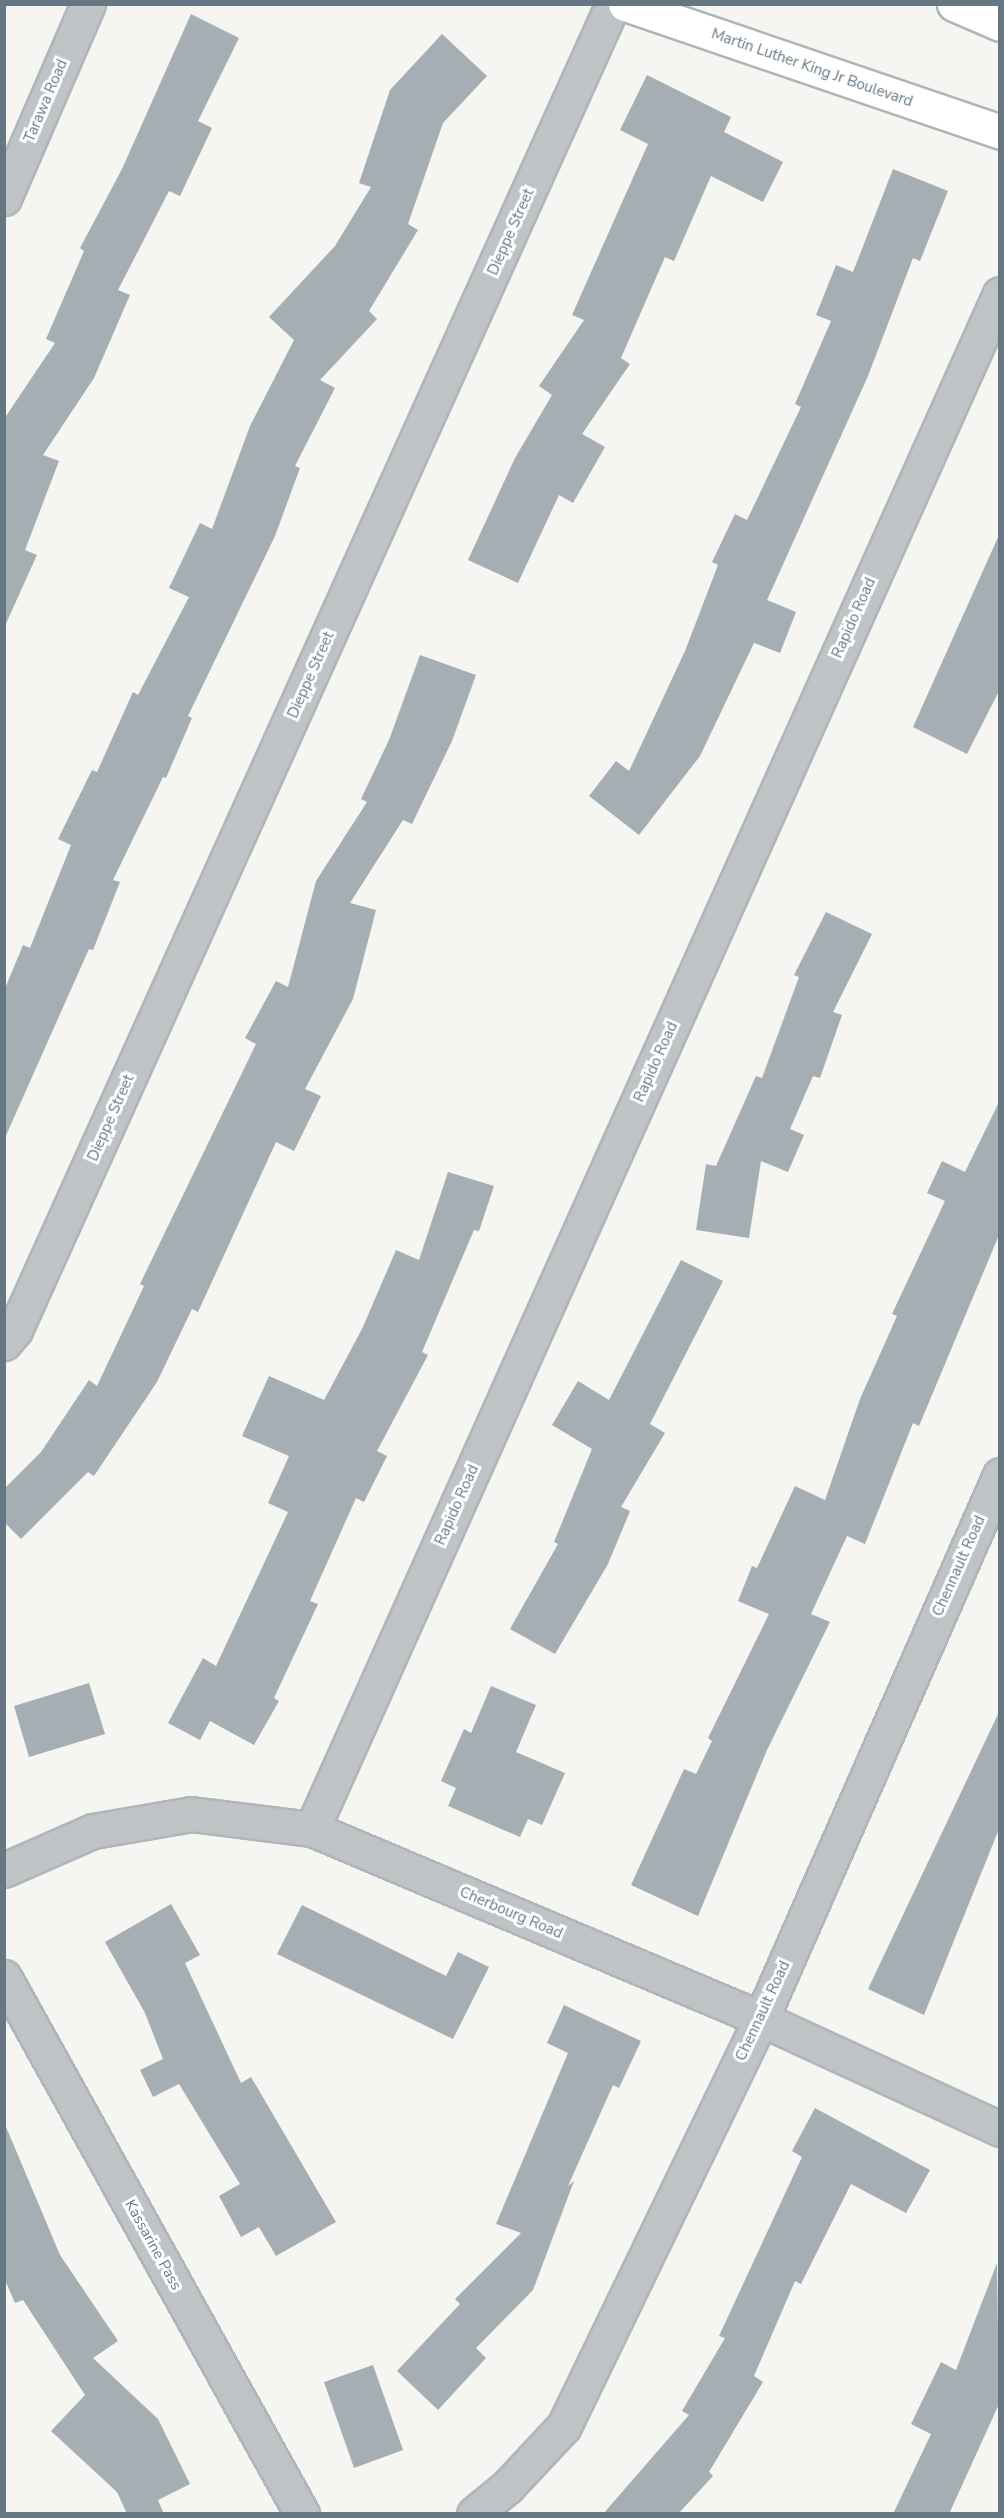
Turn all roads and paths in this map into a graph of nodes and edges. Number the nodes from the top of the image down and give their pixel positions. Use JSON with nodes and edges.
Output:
{"nodes":[{"id":1,"x":88,"y":4,"type":"edge"},
{"id":2,"x":613,"y":4,"type":"edge"},
{"id":3,"x":625,"y":4,"type":"edge"},
{"id":4,"x":954,"y":4,"type":"edge"},
{"id":5,"x":999,"y":24,"type":"edge"},
{"id":6,"x":999,"y":132,"type":"edge"},
{"id":7,"x":4,"y":198,"type":"edge"},
{"id":8,"x":999,"y":294,"type":"edge"},
{"id":9,"x":4,"y":1343,"type":"edge"},
{"id":10,"x":999,"y":1475,"type":"edge"},
{"id":11,"x":312,"y":1829,"type":"junction"},
{"id":12,"x":4,"y":1869,"type":"edge"},
{"id":13,"x":4,"y":1977,"type":"edge"},
{"id":14,"x":761,"y":2019,"type":"junction"},
{"id":15,"x":999,"y":2129,"type":"edge"},
{"id":16,"x":302,"y":2514,"type":"edge"},
{"id":17,"x":474,"y":2514,"type":"edge"}],
"edges":[{"from":1,"to":7,"type":"street","name":"Tarawa Road"},
{"from":2,"to":9,"type":"street","name":"Dieppe Street"},
{"from":3,"to":6,"type":"main road","name":"Martin Luther King Jr Boulevard"},
{"from":4,"to":5,"type":"main road"},
{"from":8,"to":11,"type":"street","name":"Rapido Road"},
{"from":10,"to":14,"type":"street","name":"Chennault Road"},
{"from":11,"to":12,"type":"street","name":"Cherbourg Road"},
{"from":11,"to":14,"type":"street","name":"Cherbourg Road"},
{"from":13,"to":16,"type":"street","name":"Kassarine Pass"},
{"from":14,"to":15,"type":"street","name":"Cherbourg Road"},
{"from":14,"to":17,"type":"street","name":"Chennault Road"}]}
